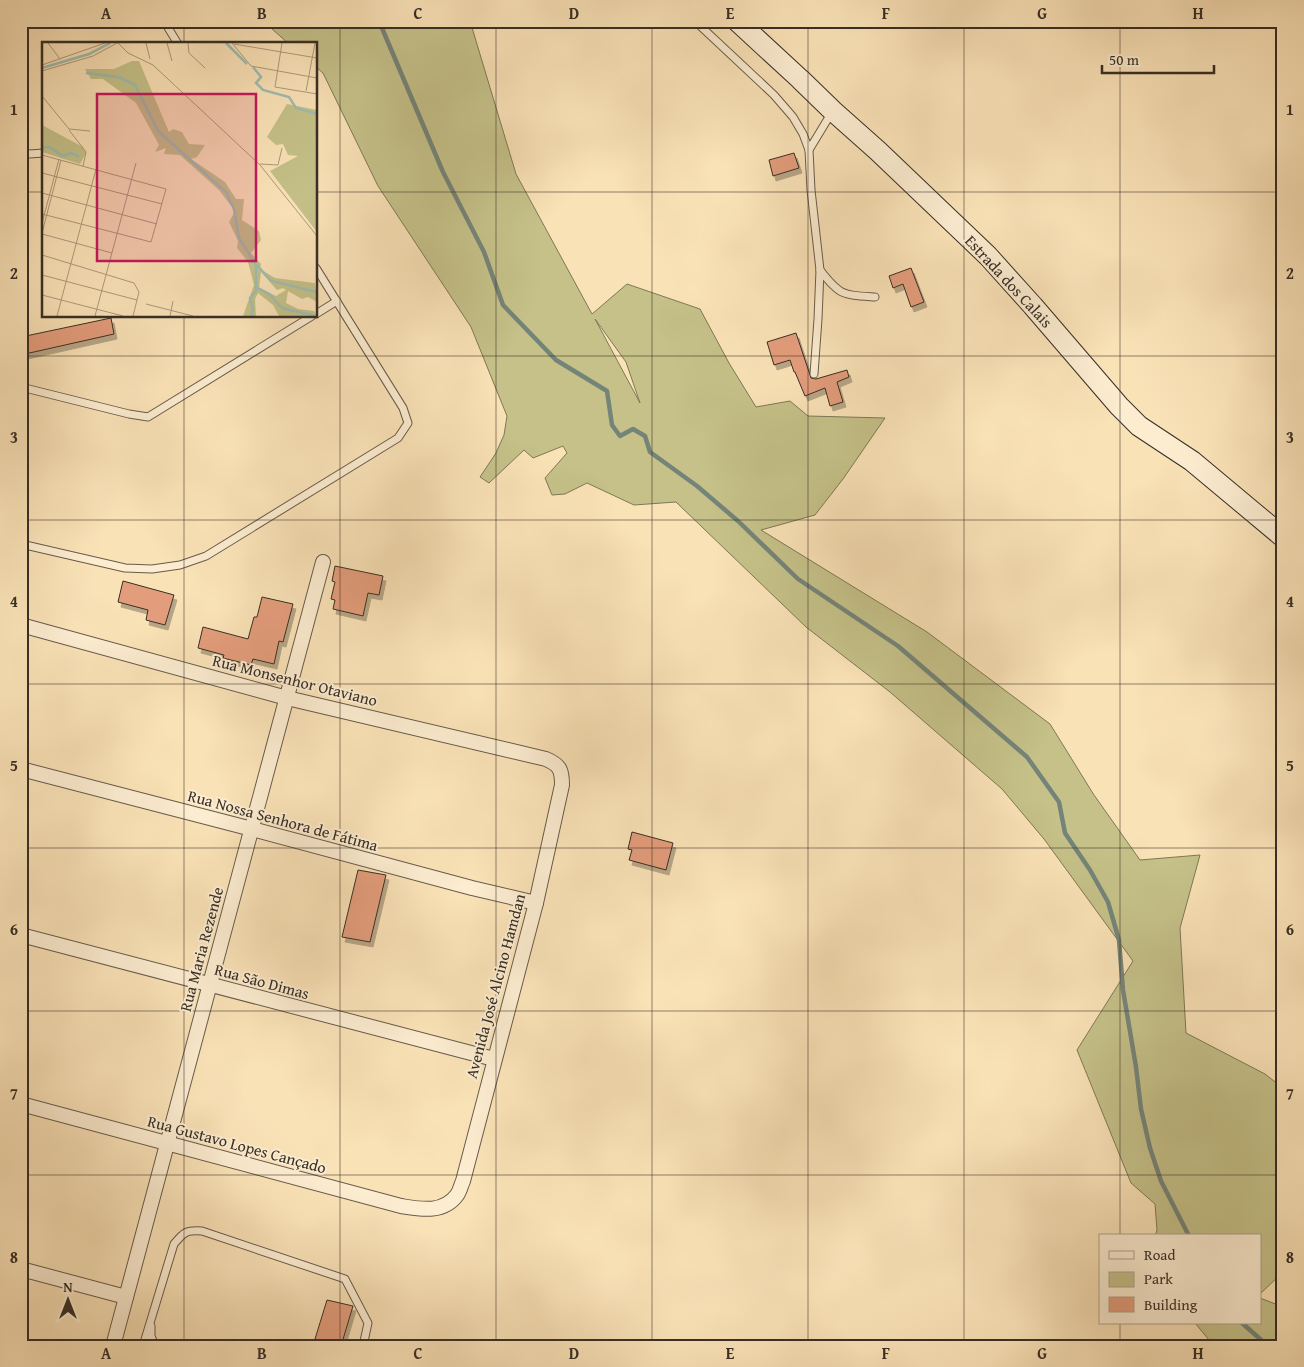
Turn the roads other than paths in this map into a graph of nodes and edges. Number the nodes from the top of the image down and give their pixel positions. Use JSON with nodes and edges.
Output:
{"nodes":[{"id":1,"x":164,"y":21,"type":"edge"},
{"id":2,"x":695,"y":21,"type":"edge"},
{"id":3,"x":737,"y":21,"type":"edge"},
{"id":4,"x":177,"y":42,"type":"edge"},
{"id":5,"x":833,"y":111,"type":"junction"},
{"id":6,"x":21,"y":150,"type":"edge"},
{"id":7,"x":809,"y":150,"type":"junction"},
{"id":8,"x":42,"y":154,"type":"edge"},
{"id":9,"x":820,"y":270,"type":"junction"},
{"id":10,"x":318,"y":271,"type":"edge"},
{"id":11,"x":875,"y":297,"type":"dead end"},
{"id":12,"x":337,"y":301,"type":"junction"},
{"id":13,"x":318,"y":313,"type":"edge"},
{"id":14,"x":309,"y":318,"type":"edge"},
{"id":15,"x":814,"y":374,"type":"dead end"},
{"id":16,"x":21,"y":387,"type":"edge"},
{"id":17,"x":1283,"y":537,"type":"edge"},
{"id":18,"x":21,"y":544,"type":"edge"},
{"id":19,"x":323,"y":562,"type":"dead end"},
{"id":20,"x":21,"y":625,"type":"edge"},
{"id":21,"x":287,"y":698,"type":"junction"},
{"id":22,"x":560,"y":768,"type":"joint"},
{"id":23,"x":21,"y":769,"type":"edge"},
{"id":24,"x":252,"y":829,"type":"junction"},
{"id":25,"x":536,"y":902,"type":"junction"},
{"id":26,"x":21,"y":935,"type":"edge"},
{"id":27,"x":210,"y":985,"type":"junction"},
{"id":28,"x":494,"y":1059,"type":"junction"},
{"id":29,"x":21,"y":1104,"type":"edge"},
{"id":30,"x":168,"y":1144,"type":"junction"},
{"id":31,"x":444,"y":1207,"type":"joint"},
{"id":32,"x":21,"y":1269,"type":"edge"},
{"id":33,"x":126,"y":1297,"type":"junction"},
{"id":34,"x":150,"y":1320,"type":"junction"},
{"id":35,"x":113,"y":1346,"type":"edge"},
{"id":36,"x":143,"y":1346,"type":"edge"},
{"id":37,"x":155,"y":1346,"type":"edge"},
{"id":38,"x":363,"y":1346,"type":"edge"}],
"edges":[{"from":1,"to":4,"type":"lane"},
{"from":2,"to":7,"type":"lane"},
{"from":3,"to":5,"type":"street","name":"Estrada dos Calais"},
{"from":5,"to":7,"type":"lane"},
{"from":5,"to":17,"type":"street","name":"Estrada dos Calais"},
{"from":6,"to":8,"type":"lane"},
{"from":7,"to":9,"type":"lane"},
{"from":9,"to":11,"type":"lane"},
{"from":9,"to":15,"type":"lane"},
{"from":10,"to":12,"type":"lane"},
{"from":12,"to":13,"type":"lane"},
{"from":12,"to":18,"type":"lane"},
{"from":14,"to":16,"type":"lane"},
{"from":19,"to":21,"type":"street","name":"Rua Maria Rezende"},
{"from":20,"to":21,"type":"street","name":"Rua Monsenhor Otaviano"},
{"from":21,"to":22,"type":"street","name":"Rua Monsenhor Otaviano"},
{"from":21,"to":24,"type":"street","name":"Rua Maria Rezende"},
{"from":22,"to":25,"type":"street","name":"Avenida José Alcino Hamdan"},
{"from":23,"to":24,"type":"street","name":"Rua Nossa Senhora de Fátima"},
{"from":24,"to":25,"type":"street","name":"Rua Nossa Senhora de Fátima"},
{"from":24,"to":27,"type":"street","name":"Rua Maria Rezende"},
{"from":25,"to":28,"type":"street","name":"Avenida José Alcino Hamdan"},
{"from":26,"to":27,"type":"street","name":"Rua São Dimas"},
{"from":27,"to":28,"type":"street","name":"Rua São Dimas"},
{"from":27,"to":30,"type":"street","name":"Rua Maria Rezende"},
{"from":28,"to":31,"type":"street","name":"Avenida José Alcino Hamdan"},
{"from":29,"to":30,"type":"street","name":"Rua Gustavo Lopes Cançado"},
{"from":30,"to":31,"type":"street","name":"Rua Gustavo Lopes Cançado"},
{"from":30,"to":33,"type":"street","name":"Rua Maria Rezende"},
{"from":32,"to":33,"type":"street"},
{"from":33,"to":35,"type":"street","name":"Rua Maria Rezende"},
{"from":34,"to":36,"type":"lane"},
{"from":34,"to":37,"type":"lane"},
{"from":34,"to":38,"type":"lane"}]}
